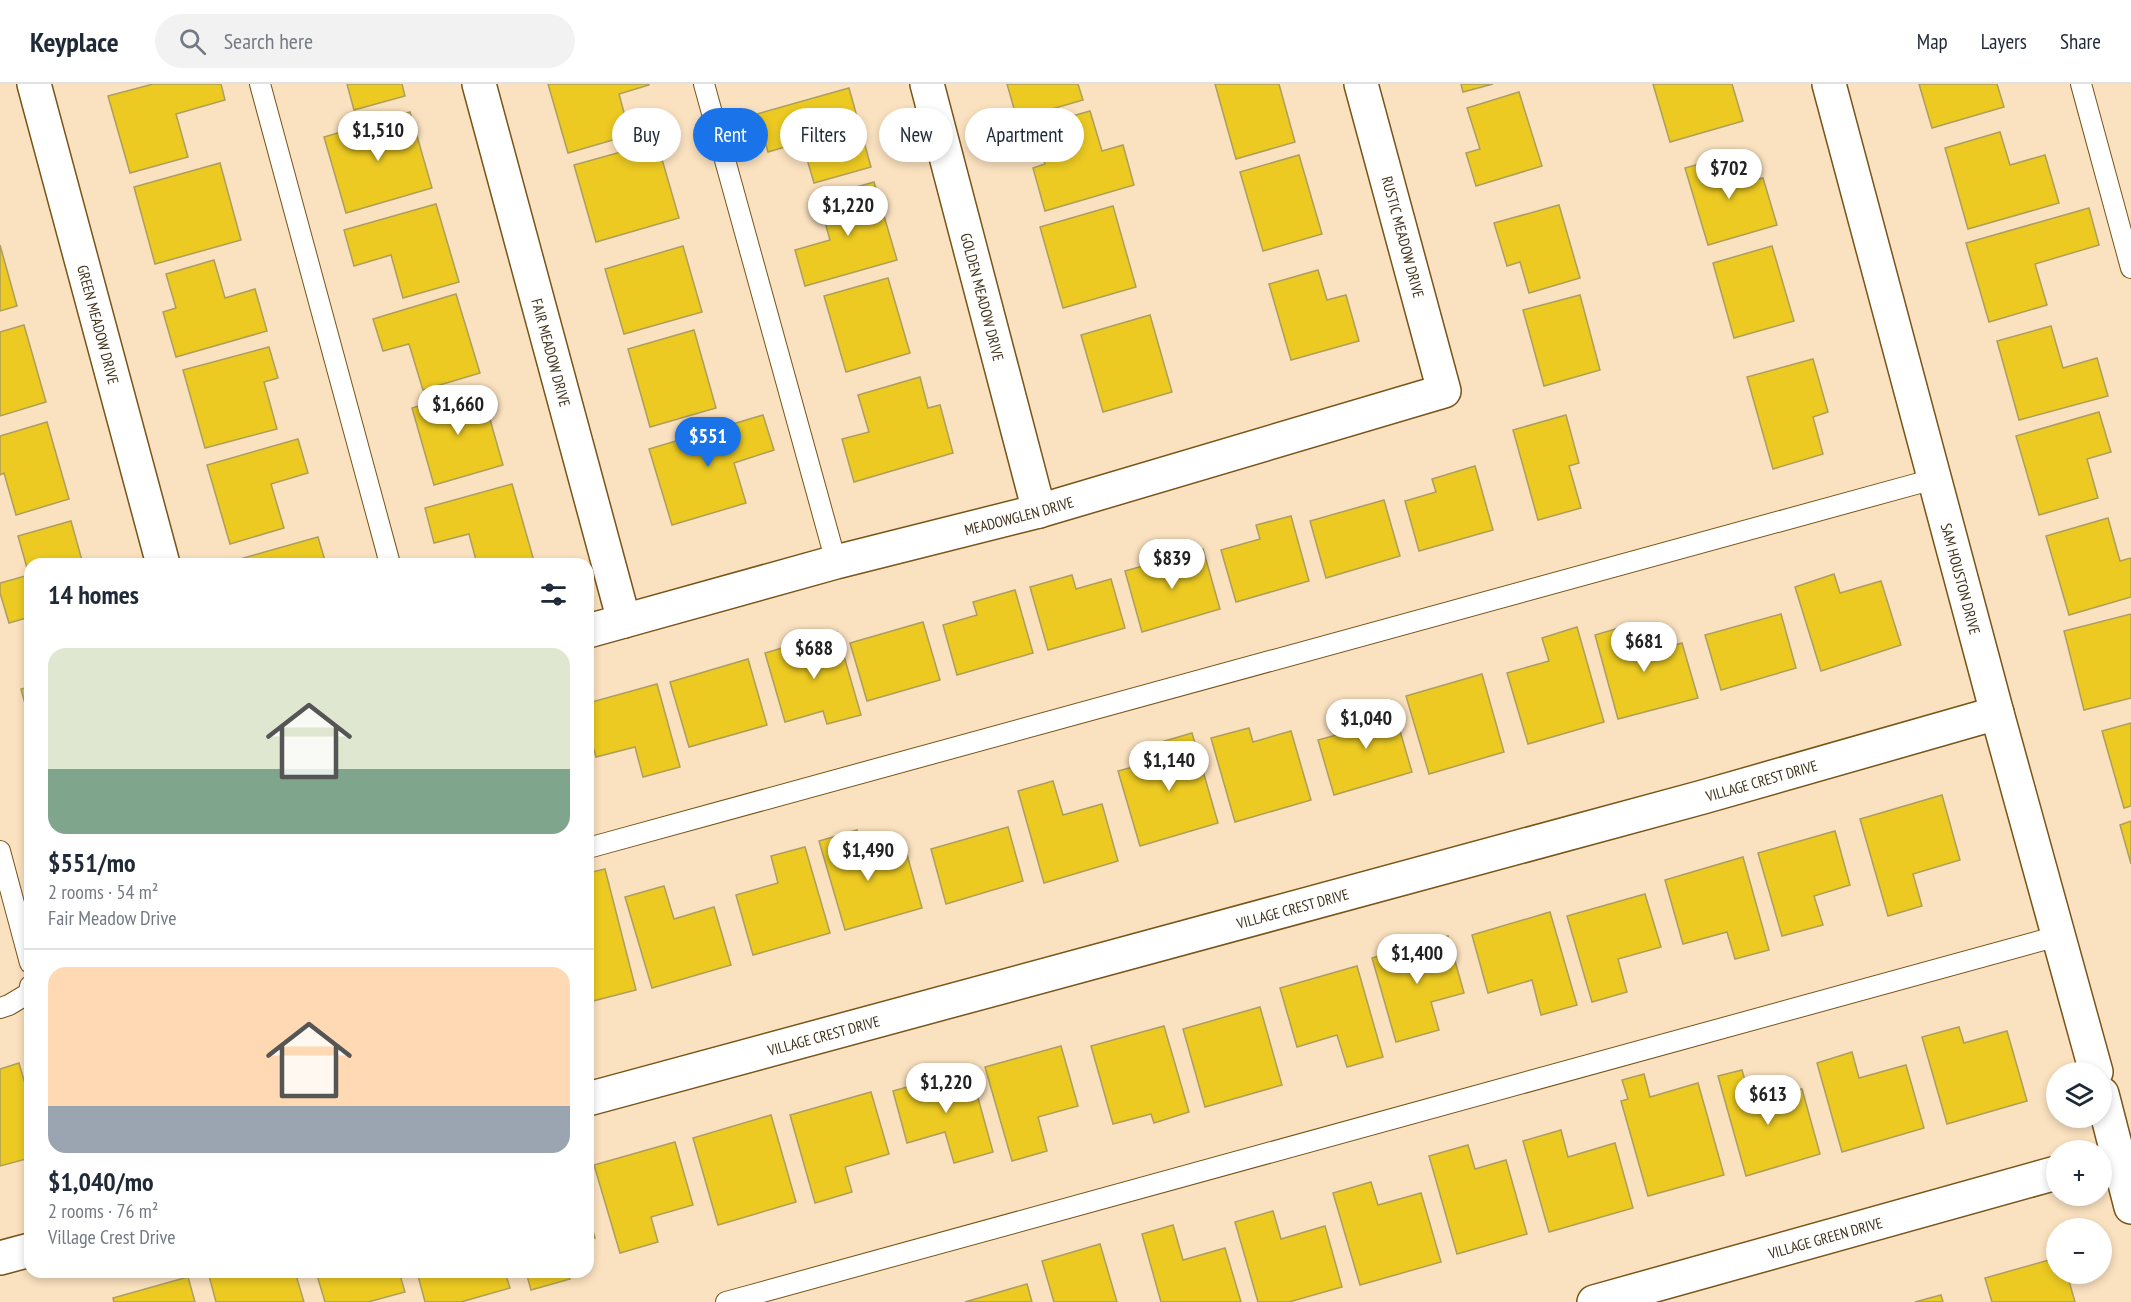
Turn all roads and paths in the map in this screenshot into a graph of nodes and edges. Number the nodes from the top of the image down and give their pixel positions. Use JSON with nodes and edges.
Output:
{"nodes":[{"id":1,"x":34,"y":84,"type":"edge"},
{"id":2,"x":260,"y":84,"type":"edge"},
{"id":3,"x":479,"y":84,"type":"edge"},
{"id":4,"x":704,"y":84,"type":"edge"},
{"id":5,"x":927,"y":84,"type":"edge"},
{"id":6,"x":1361,"y":84,"type":"edge"},
{"id":7,"x":1828,"y":84,"type":"edge"},
{"id":8,"x":2081,"y":84,"type":"edge"},
{"id":9,"x":2131,"y":268,"type":"edge"},
{"id":10,"x":1444,"y":391,"type":"joint"},
{"id":11,"x":1934,"y":479,"type":"junction"},
{"id":12,"x":1039,"y":511,"type":"junction"},
{"id":13,"x":161,"y":558,"type":"edge"},
{"id":14,"x":388,"y":558,"type":"edge"},
{"id":15,"x":836,"y":562,"type":"junction"},
{"id":16,"x":624,"y":621,"type":"junction"},
{"id":17,"x":594,"y":629,"type":"edge"},
{"id":18,"x":1996,"y":713,"type":"junction"},
{"id":19,"x":594,"y":846,"type":"edge"},
{"id":20,"x":0,"y":851,"type":"edge"},
{"id":21,"x":2058,"y":936,"type":"junction"},
{"id":22,"x":24,"y":941,"type":"edge"},
{"id":23,"x":24,"y":995,"type":"edge"},
{"id":24,"x":0,"y":1008,"type":"edge"},
{"id":25,"x":2093,"y":1062,"type":"edge"},
{"id":26,"x":594,"y":1097,"type":"edge"},
{"id":27,"x":2112,"y":1163,"type":"edge"},
{"id":28,"x":2046,"y":1176,"type":"edge"},
{"id":29,"x":2131,"y":1207,"type":"edge"},
{"id":30,"x":24,"y":1252,"type":"edge"},
{"id":31,"x":0,"y":1258,"type":"edge"},
{"id":32,"x":1656,"y":1294,"type":"edge"},
{"id":33,"x":726,"y":1302,"type":"edge"},
{"id":34,"x":1594,"y":1302,"type":"edge"}],
"edges":[{"from":1,"to":13,"type":"street","name":"GREEN MEADOW DRIVE"},
{"from":2,"to":14,"type":"lane"},
{"from":3,"to":16,"type":"street","name":"FAIR MEADOW DRIVE"},
{"from":4,"to":15,"type":"lane"},
{"from":5,"to":12,"type":"street","name":"GOLDEN MEADOW DRIVE"},
{"from":6,"to":10,"type":"street","name":"RUSTIC MEADOW DRIVE"},
{"from":7,"to":11,"type":"street","name":"SAM HOUSTON DRIVE"},
{"from":8,"to":9,"type":"lane"},
{"from":10,"to":12,"type":"street","name":"MEADOWGLEN DRIVE"},
{"from":11,"to":18,"type":"street","name":"SAM HOUSTON DRIVE"},
{"from":11,"to":19,"type":"lane"},
{"from":12,"to":15,"type":"street","name":"MEADOWGLEN DRIVE"},
{"from":15,"to":16,"type":"street","name":"MEADOWGLEN DRIVE"},
{"from":16,"to":17,"type":"street","name":"MEADOWGLEN DRIVE"},
{"from":18,"to":21,"type":"street","name":"SAM HOUSTON DRIVE"},
{"from":18,"to":26,"type":"street","name":"VILLAGE CREST DRIVE"},
{"from":20,"to":22,"type":"lane"},
{"from":21,"to":25,"type":"street","name":"SAM HOUSTON DRIVE"},
{"from":21,"to":33,"type":"lane"},
{"from":23,"to":24,"type":"lane"},
{"from":27,"to":29,"type":"street"},
{"from":28,"to":32,"type":"street","name":"VILLAGE GREEN DRIVE"},
{"from":30,"to":31,"type":"street"},
{"from":32,"to":34,"type":"street","name":"VILLAGE GREEN DRIVE"}]}
